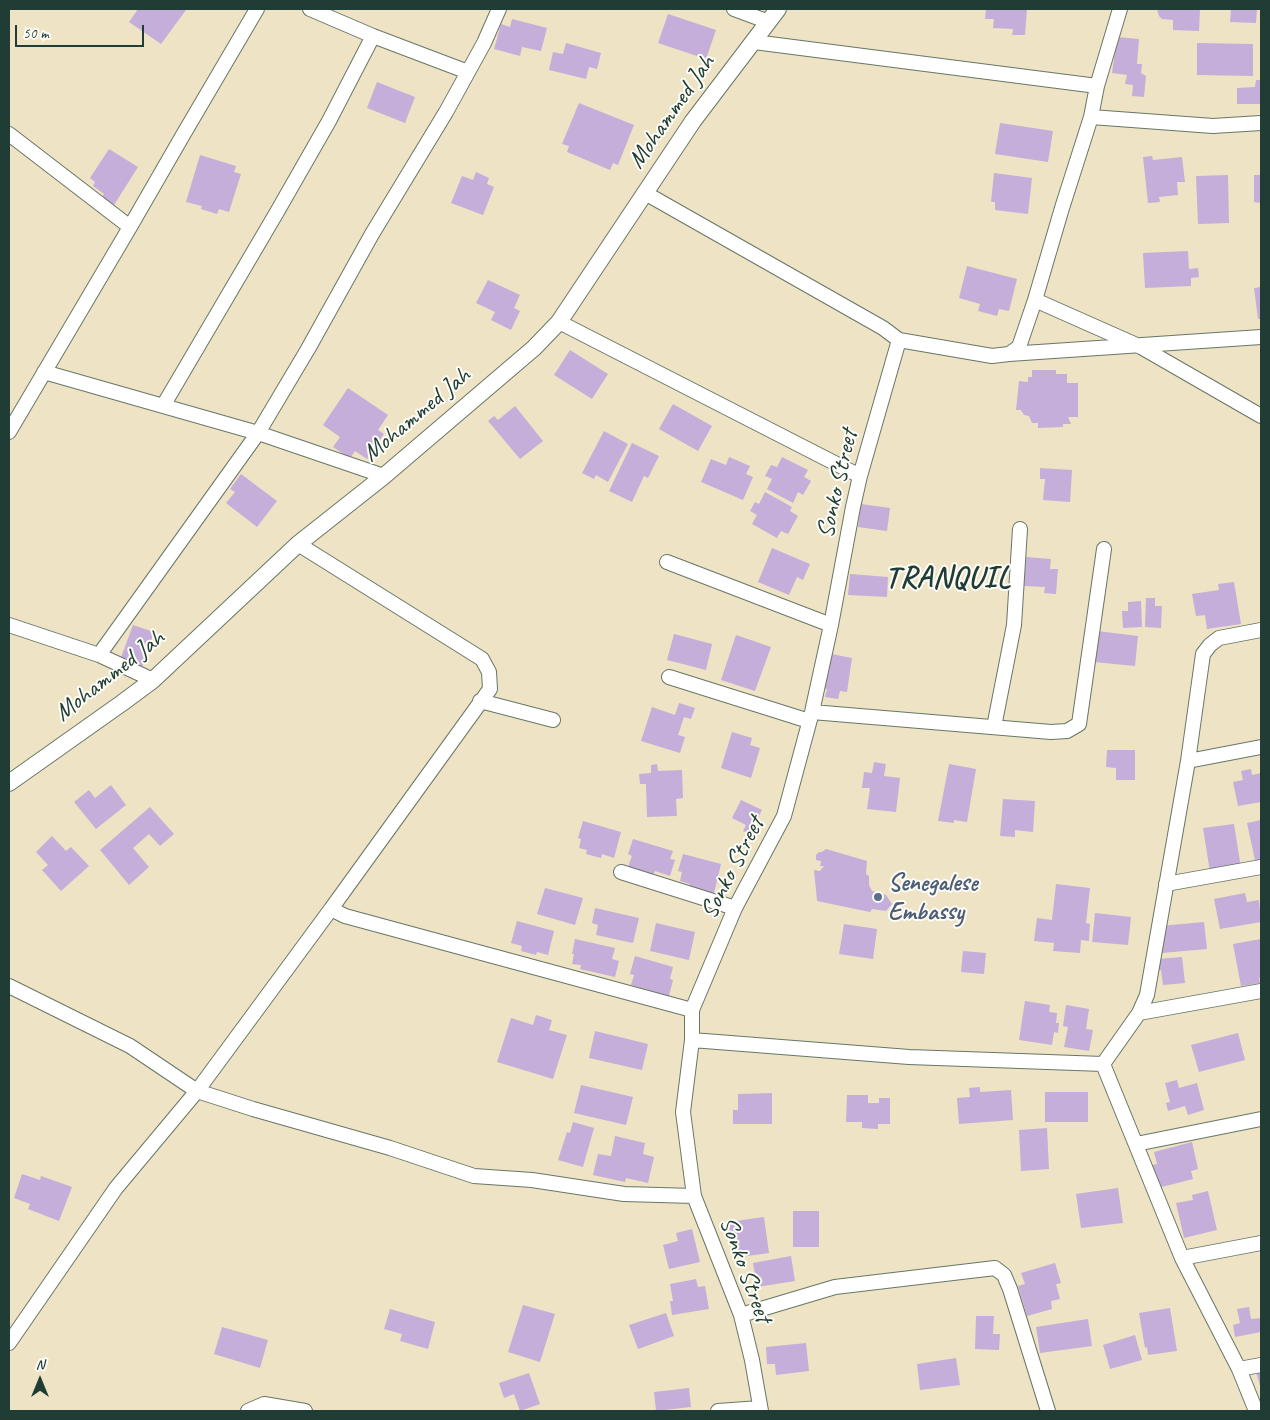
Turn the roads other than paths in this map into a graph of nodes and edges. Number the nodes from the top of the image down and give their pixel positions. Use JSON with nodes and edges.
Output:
{"nodes":[{"id":1,"x":257,"y":9,"type":"edge"},
{"id":2,"x":310,"y":9,"type":"edge"},
{"id":3,"x":499,"y":9,"type":"edge"},
{"id":4,"x":734,"y":9,"type":"edge"},
{"id":5,"x":1120,"y":9,"type":"edge"},
{"id":6,"x":773,"y":15,"type":"edge"},
{"id":7,"x":373,"y":36,"type":"junction"},
{"id":8,"x":754,"y":42,"type":"junction"},
{"id":9,"x":468,"y":72,"type":"junction"},
{"id":10,"x":1097,"y":86,"type":"junction"},
{"id":11,"x":1091,"y":117,"type":"junction"},
{"id":12,"x":1261,"y":123,"type":"edge"},
{"id":13,"x":9,"y":134,"type":"edge"},
{"id":14,"x":645,"y":193,"type":"junction"},
{"id":15,"x":130,"y":227,"type":"junction"},
{"id":16,"x":1035,"y":300,"type":"junction"},
{"id":17,"x":559,"y":322,"type":"junction"},
{"id":18,"x":1261,"y":336,"type":"edge"},
{"id":19,"x":898,"y":340,"type":"junction"},
{"id":20,"x":1137,"y":345,"type":"junction"},
{"id":21,"x":1009,"y":354,"type":"junction"},
{"id":22,"x":44,"y":372,"type":"junction"},
{"id":23,"x":163,"y":406,"type":"junction"},
{"id":24,"x":1261,"y":416,"type":"edge"},
{"id":25,"x":9,"y":432,"type":"edge"},
{"id":26,"x":258,"y":433,"type":"junction"},
{"id":27,"x":384,"y":476,"type":"junction"},
{"id":28,"x":860,"y":476,"type":"junction"},
{"id":29,"x":1020,"y":529,"type":"dead end"},
{"id":30,"x":298,"y":544,"type":"junction"},
{"id":31,"x":1104,"y":549,"type":"dead end"},
{"id":32,"x":667,"y":562,"type":"dead end"},
{"id":33,"x":9,"y":624,"type":"edge"},
{"id":34,"x":832,"y":625,"type":"junction"},
{"id":35,"x":1261,"y":630,"type":"edge"},
{"id":36,"x":99,"y":655,"type":"junction"},
{"id":37,"x":668,"y":677,"type":"dead end"},
{"id":38,"x":153,"y":680,"type":"junction"},
{"id":39,"x":480,"y":701,"type":"junction"},
{"id":40,"x":811,"y":717,"type":"junction"},
{"id":41,"x":553,"y":720,"type":"dead end"},
{"id":42,"x":994,"y":726,"type":"junction"},
{"id":43,"x":1261,"y":747,"type":"edge"},
{"id":44,"x":1188,"y":761,"type":"junction"},
{"id":45,"x":9,"y":783,"type":"edge"},
{"id":46,"x":1261,"y":867,"type":"edge"},
{"id":47,"x":621,"y":872,"type":"dead end"},
{"id":48,"x":1166,"y":884,"type":"junction"},
{"id":49,"x":735,"y":908,"type":"junction"},
{"id":50,"x":331,"y":909,"type":"junction"},
{"id":51,"x":9,"y":986,"type":"edge"},
{"id":52,"x":1261,"y":991,"type":"edge"},
{"id":53,"x":692,"y":1010,"type":"junction"},
{"id":54,"x":1139,"y":1012,"type":"junction"},
{"id":55,"x":692,"y":1040,"type":"junction"},
{"id":56,"x":1103,"y":1064,"type":"junction"},
{"id":57,"x":197,"y":1091,"type":"junction"},
{"id":58,"x":1261,"y":1119,"type":"edge"},
{"id":59,"x":1136,"y":1144,"type":"junction"},
{"id":60,"x":694,"y":1196,"type":"junction"},
{"id":61,"x":1261,"y":1242,"type":"edge"},
{"id":62,"x":1182,"y":1258,"type":"junction"},
{"id":63,"x":741,"y":1315,"type":"junction"},
{"id":64,"x":9,"y":1343,"type":"edge"},
{"id":65,"x":1261,"y":1364,"type":"edge"},
{"id":66,"x":1239,"y":1369,"type":"junction"},
{"id":67,"x":761,"y":1409,"type":"edge"},
{"id":68,"x":248,"y":1411,"type":"edge"},
{"id":69,"x":305,"y":1411,"type":"edge"},
{"id":70,"x":718,"y":1411,"type":"edge"},
{"id":71,"x":1048,"y":1411,"type":"edge"},
{"id":72,"x":1256,"y":1411,"type":"edge"}],
"edges":[{"from":1,"to":15,"type":"street"},
{"from":2,"to":7,"type":"street"},
{"from":3,"to":9,"type":"street"},
{"from":4,"to":6,"type":"street"},
{"from":5,"to":10,"type":"street"},
{"from":6,"to":8,"type":"street","name":"Mohammed Jah"},
{"from":7,"to":9,"type":"street"},
{"from":7,"to":23,"type":"street"},
{"from":8,"to":10,"type":"street"},
{"from":8,"to":14,"type":"street","name":"Mohammed Jah"},
{"from":9,"to":26,"type":"street"},
{"from":10,"to":11,"type":"street"},
{"from":11,"to":12,"type":"street"},
{"from":11,"to":16,"type":"street"},
{"from":13,"to":15,"type":"street"},
{"from":14,"to":17,"type":"street","name":"Mohammed Jah"},
{"from":14,"to":19,"type":"street"},
{"from":15,"to":22,"type":"street"},
{"from":16,"to":20,"type":"street"},
{"from":16,"to":21,"type":"street"},
{"from":17,"to":27,"type":"street","name":"Mohammed Jah"},
{"from":17,"to":28,"type":"street"},
{"from":18,"to":20,"type":"street"},
{"from":19,"to":21,"type":"street"},
{"from":19,"to":28,"type":"street","name":"Sonko Street"},
{"from":20,"to":21,"type":"street"},
{"from":20,"to":24,"type":"street"},
{"from":22,"to":23,"type":"street"},
{"from":22,"to":25,"type":"street"},
{"from":23,"to":26,"type":"street"},
{"from":26,"to":27,"type":"street"},
{"from":26,"to":36,"type":"street"},
{"from":27,"to":30,"type":"street","name":"Mohammed Jah"},
{"from":28,"to":34,"type":"street","name":"Sonko Street"},
{"from":29,"to":42,"type":"street"},
{"from":30,"to":38,"type":"street","name":"Mohammed Jah"},
{"from":30,"to":39,"type":"street"},
{"from":31,"to":42,"type":"street"},
{"from":32,"to":34,"type":"street"},
{"from":33,"to":36,"type":"street"},
{"from":34,"to":40,"type":"street","name":"Sonko Street"},
{"from":35,"to":44,"type":"street"},
{"from":36,"to":38,"type":"street"},
{"from":37,"to":40,"type":"street"},
{"from":38,"to":45,"type":"street","name":"Mohammed Jah"},
{"from":39,"to":41,"type":"street"},
{"from":39,"to":50,"type":"street"},
{"from":40,"to":42,"type":"street"},
{"from":40,"to":49,"type":"street","name":"Sonko Street"},
{"from":43,"to":44,"type":"street"},
{"from":44,"to":48,"type":"street"},
{"from":46,"to":48,"type":"street"},
{"from":47,"to":49,"type":"street"},
{"from":48,"to":54,"type":"street"},
{"from":49,"to":53,"type":"street","name":"Sonko Street"},
{"from":50,"to":53,"type":"street"},
{"from":50,"to":57,"type":"street"},
{"from":51,"to":57,"type":"street"},
{"from":52,"to":54,"type":"street"},
{"from":53,"to":55,"type":"street","name":"Sonko Street"},
{"from":54,"to":56,"type":"street"},
{"from":55,"to":56,"type":"street"},
{"from":55,"to":60,"type":"street","name":"Sonko Street"},
{"from":56,"to":59,"type":"street"},
{"from":57,"to":60,"type":"street"},
{"from":57,"to":64,"type":"street"},
{"from":58,"to":59,"type":"street"},
{"from":59,"to":62,"type":"street"},
{"from":60,"to":63,"type":"street","name":"Sonko Street"},
{"from":61,"to":62,"type":"street"},
{"from":62,"to":66,"type":"street"},
{"from":63,"to":67,"type":"street","name":"Sonko Street"},
{"from":63,"to":71,"type":"street"},
{"from":65,"to":66,"type":"street"},
{"from":66,"to":72,"type":"street"},
{"from":67,"to":70,"type":"street"},
{"from":68,"to":69,"type":"street"}]}
